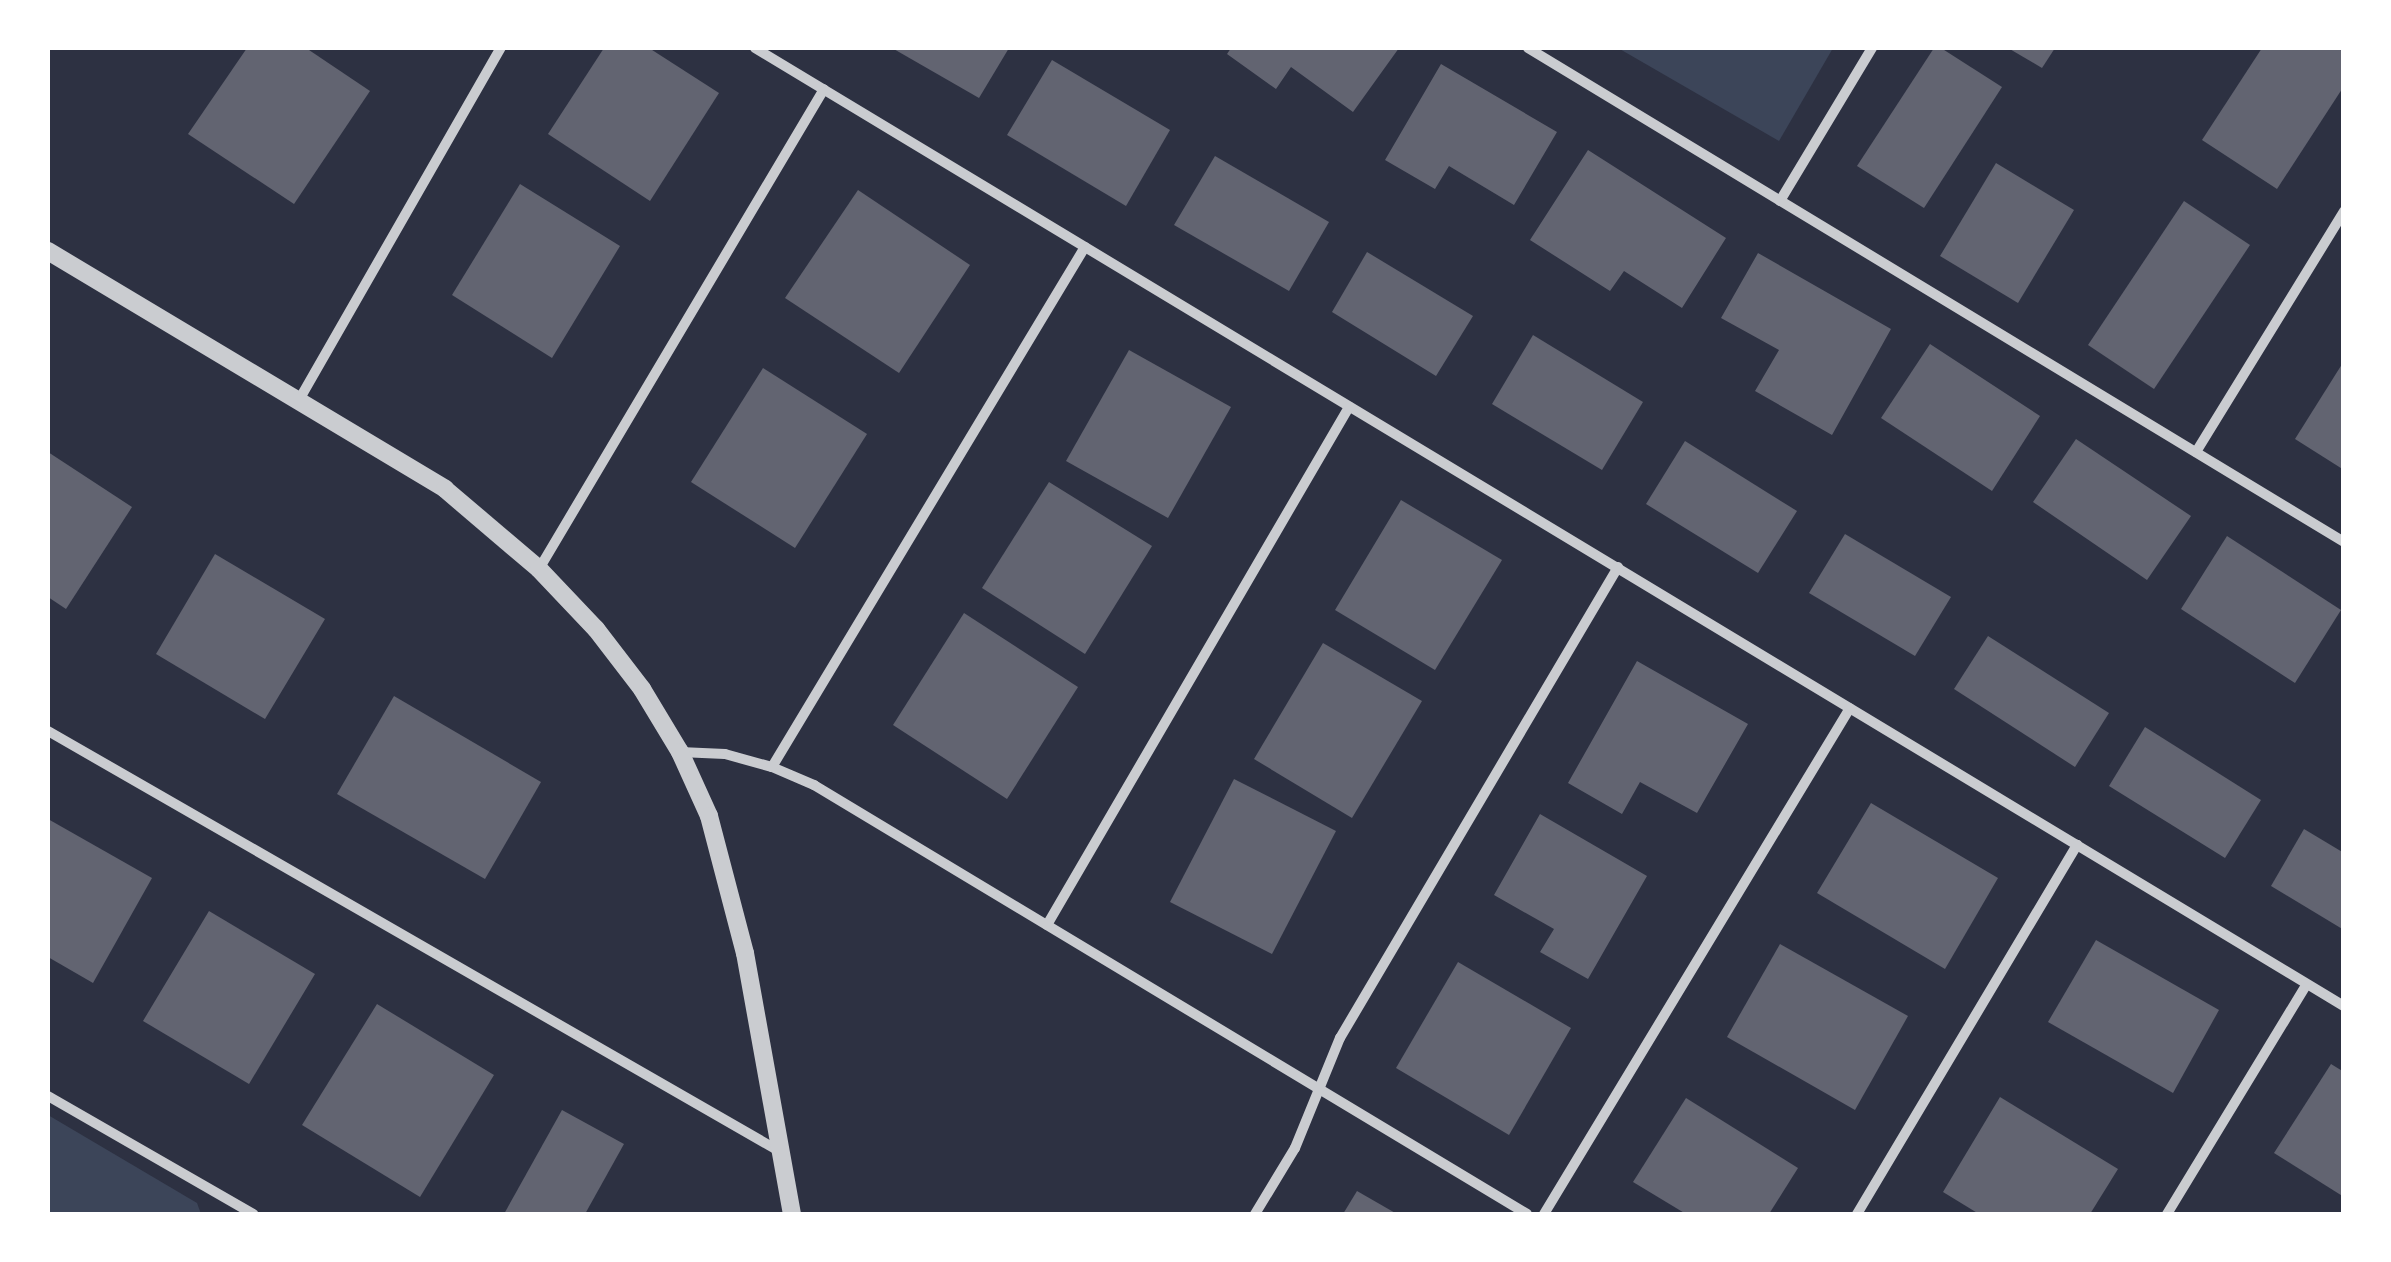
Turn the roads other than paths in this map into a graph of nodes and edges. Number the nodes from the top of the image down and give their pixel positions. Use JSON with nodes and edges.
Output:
{"nodes":[{"id":1,"x":501,"y":48,"type":"edge"},
{"id":2,"x":755,"y":48,"type":"edge"},
{"id":3,"x":1528,"y":48,"type":"edge"},
{"id":4,"x":1872,"y":48,"type":"edge"},
{"id":5,"x":824,"y":89,"type":"junction"},
{"id":6,"x":1780,"y":201,"type":"junction"},
{"id":7,"x":2344,"y":210,"type":"edge"},
{"id":8,"x":1085,"y":247,"type":"junction"},
{"id":9,"x":48,"y":251,"type":"edge"},
{"id":10,"x":298,"y":400,"type":"junction"},
{"id":11,"x":1349,"y":406,"type":"junction"},
{"id":12,"x":2196,"y":452,"type":"junction"},
{"id":13,"x":2344,"y":542,"type":"edge"},
{"id":14,"x":1618,"y":568,"type":"junction"},
{"id":15,"x":540,"y":569,"type":"junction"},
{"id":16,"x":1850,"y":708,"type":"junction"},
{"id":17,"x":48,"y":730,"type":"edge"},
{"id":18,"x":680,"y":752,"type":"junction"},
{"id":19,"x":772,"y":767,"type":"junction"},
{"id":20,"x":2077,"y":845,"type":"junction"},
{"id":21,"x":1047,"y":926,"type":"junction"},
{"id":22,"x":2307,"y":984,"type":"junction"},
{"id":23,"x":2344,"y":1006,"type":"edge"},
{"id":24,"x":1320,"y":1088,"type":"junction"},
{"id":25,"x":48,"y":1096,"type":"edge"},
{"id":26,"x":781,"y":1152,"type":"junction"},
{"id":27,"x":240,"y":1211,"type":"edge"},
{"id":28,"x":253,"y":1214,"type":"edge"},
{"id":29,"x":792,"y":1214,"type":"edge"},
{"id":30,"x":1255,"y":1214,"type":"edge"},
{"id":31,"x":1528,"y":1214,"type":"edge"},
{"id":32,"x":1544,"y":1214,"type":"edge"},
{"id":33,"x":1857,"y":1214,"type":"edge"},
{"id":34,"x":2168,"y":1214,"type":"edge"}],
"edges":[{"from":1,"to":10,"type":"street"},
{"from":2,"to":5,"type":"street"},
{"from":3,"to":6,"type":"street"},
{"from":4,"to":6,"type":"street"},
{"from":5,"to":8,"type":"street"},
{"from":5,"to":15,"type":"street"},
{"from":6,"to":12,"type":"street"},
{"from":7,"to":12,"type":"street"},
{"from":8,"to":11,"type":"street"},
{"from":8,"to":19,"type":"street"},
{"from":9,"to":10,"type":"street"},
{"from":10,"to":15,"type":"street"},
{"from":11,"to":14,"type":"street"},
{"from":11,"to":21,"type":"street"},
{"from":12,"to":13,"type":"street"},
{"from":14,"to":16,"type":"street"},
{"from":14,"to":24,"type":"street"},
{"from":15,"to":18,"type":"street"},
{"from":16,"to":20,"type":"street"},
{"from":16,"to":32,"type":"street"},
{"from":17,"to":26,"type":"street"},
{"from":18,"to":19,"type":"street"},
{"from":18,"to":26,"type":"street"},
{"from":19,"to":21,"type":"street"},
{"from":20,"to":22,"type":"street"},
{"from":20,"to":33,"type":"street"},
{"from":21,"to":24,"type":"street"},
{"from":22,"to":23,"type":"street"},
{"from":22,"to":34,"type":"street"},
{"from":24,"to":30,"type":"street"},
{"from":24,"to":31,"type":"street"},
{"from":25,"to":27,"type":"street"},
{"from":26,"to":29,"type":"street"},
{"from":27,"to":28,"type":"street"}]}
